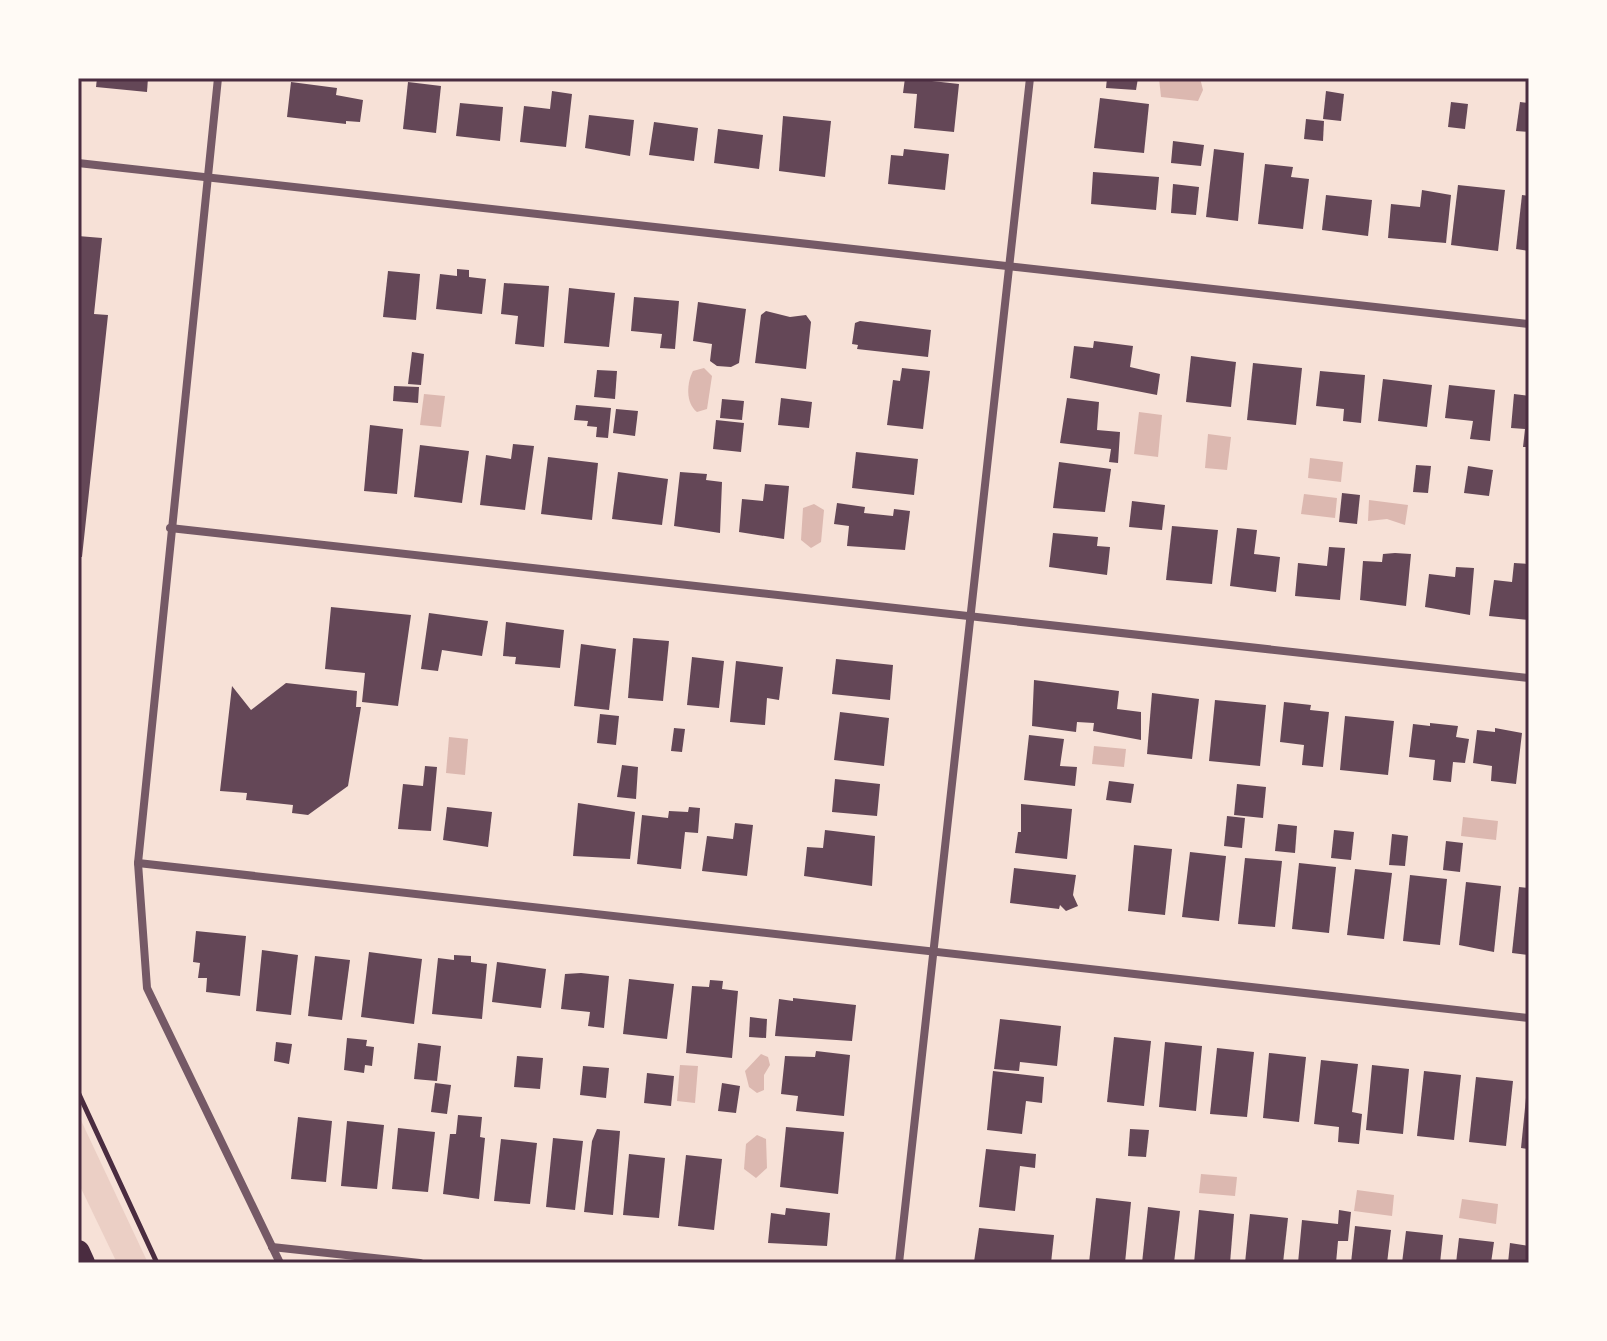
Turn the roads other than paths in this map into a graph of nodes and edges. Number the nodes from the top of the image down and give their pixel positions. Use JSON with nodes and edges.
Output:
{"nodes":[{"id":1,"x":218,"y":78,"type":"edge"},
{"id":2,"x":1030,"y":78,"type":"edge"},
{"id":3,"x":78,"y":163,"type":"edge"},
{"id":4,"x":208,"y":177,"type":"junction"},
{"id":5,"x":1009,"y":266,"type":"junction"},
{"id":6,"x":1529,"y":324,"type":"edge"},
{"id":7,"x":170,"y":528,"type":"junction"},
{"id":8,"x":970,"y":617,"type":"junction"},
{"id":9,"x":1529,"y":678,"type":"edge"},
{"id":10,"x":138,"y":863,"type":"junction"},
{"id":11,"x":934,"y":952,"type":"junction"},
{"id":12,"x":1529,"y":1018,"type":"edge"},
{"id":13,"x":272,"y":1247,"type":"junction"},
{"id":14,"x":78,"y":1252,"type":"edge"},
{"id":15,"x":83,"y":1263,"type":"edge"},
{"id":16,"x":280,"y":1263,"type":"edge"},
{"id":17,"x":420,"y":1263,"type":"edge"},
{"id":18,"x":899,"y":1263,"type":"edge"}],
"edges":[{"from":1,"to":4,"type":"street"},
{"from":2,"to":5,"type":"street"},
{"from":3,"to":4,"type":"street"},
{"from":4,"to":5,"type":"street"},
{"from":4,"to":7,"type":"street"},
{"from":5,"to":6,"type":"street"},
{"from":5,"to":8,"type":"street"},
{"from":7,"to":8,"type":"street"},
{"from":7,"to":10,"type":"street"},
{"from":8,"to":9,"type":"street"},
{"from":8,"to":11,"type":"street"},
{"from":10,"to":11,"type":"street"},
{"from":10,"to":13,"type":"street"},
{"from":11,"to":12,"type":"street"},
{"from":11,"to":18,"type":"street"},
{"from":13,"to":16,"type":"street"},
{"from":13,"to":17,"type":"street"},
{"from":14,"to":15,"type":"highway"}]}
